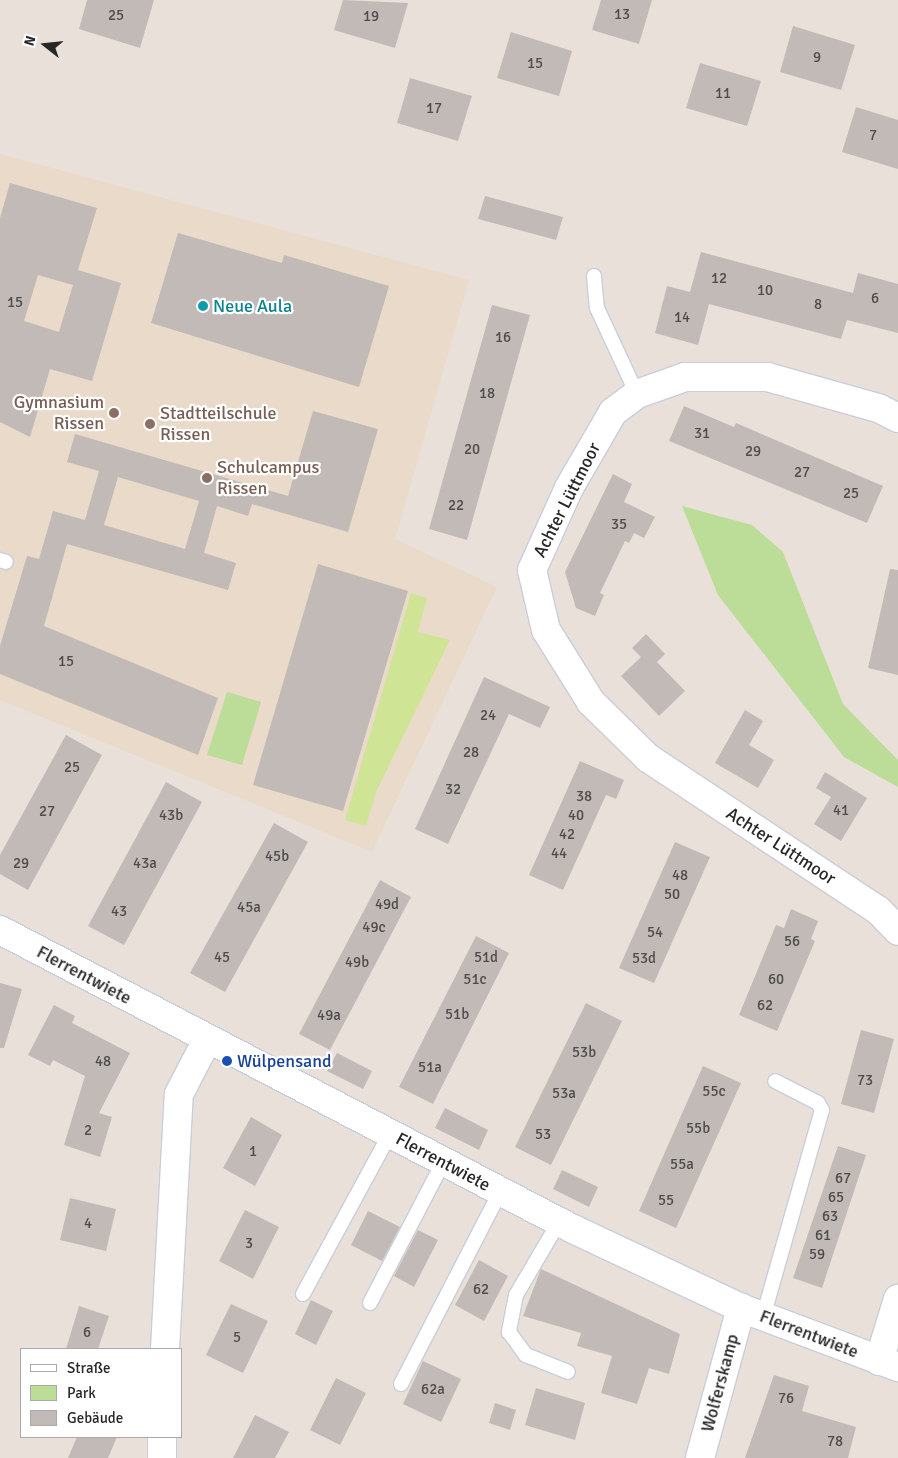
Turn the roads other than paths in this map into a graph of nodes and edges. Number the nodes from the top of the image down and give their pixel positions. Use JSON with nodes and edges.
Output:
{"nodes":[{"id":1,"x":594,"y":276,"type":"dead end"},
{"id":2,"x":637,"y":394,"type":"junction"},
{"id":3,"x":898,"y":418,"type":"edge"},
{"id":4,"x":0,"y":930,"type":"edge"},
{"id":5,"x":898,"y":931,"type":"edge"},
{"id":6,"x":207,"y":1040,"type":"junction"},
{"id":7,"x":775,"y":1081,"type":"dead end"},
{"id":8,"x":390,"y":1134,"type":"junction"},
{"id":9,"x":444,"y":1161,"type":"junction"},
{"id":10,"x":500,"y":1192,"type":"junction"},
{"id":11,"x":559,"y":1222,"type":"junction"},
{"id":12,"x":302,"y":1294,"type":"dead end"},
{"id":13,"x":898,"y":1299,"type":"edge"},
{"id":14,"x":370,"y":1303,"type":"dead end"},
{"id":15,"x":752,"y":1312,"type":"junction"},
{"id":16,"x":165,"y":1348,"type":"edge"},
{"id":17,"x":889,"y":1364,"type":"edge"},
{"id":18,"x":568,"y":1372,"type":"dead end"},
{"id":19,"x":401,"y":1384,"type":"dead end"},
{"id":20,"x":162,"y":1438,"type":"edge"},
{"id":21,"x":162,"y":1458,"type":"edge"},
{"id":22,"x":700,"y":1458,"type":"edge"}],
"edges":[{"from":1,"to":2,"type":"lane"},
{"from":2,"to":3,"type":"street","name":"Achter Lüttmoor"},
{"from":2,"to":5,"type":"street","name":"Achter Lüttmoor"},
{"from":4,"to":6,"type":"street","name":"Flerrentwiete"},
{"from":6,"to":8,"type":"street","name":"Flerrentwiete"},
{"from":6,"to":16,"type":"street"},
{"from":7,"to":15,"type":"lane"},
{"from":8,"to":9,"type":"street","name":"Flerrentwiete"},
{"from":8,"to":12,"type":"lane"},
{"from":9,"to":10,"type":"street","name":"Flerrentwiete"},
{"from":9,"to":14,"type":"lane"},
{"from":10,"to":11,"type":"street","name":"Flerrentwiete"},
{"from":10,"to":19,"type":"lane"},
{"from":11,"to":15,"type":"street","name":"Flerrentwiete"},
{"from":11,"to":18,"type":"lane"},
{"from":13,"to":17,"type":"street"},
{"from":15,"to":17,"type":"street","name":"Flerrentwiete"},
{"from":15,"to":22,"type":"street","name":"Wolferskamp"},
{"from":20,"to":21,"type":"street"}]}
